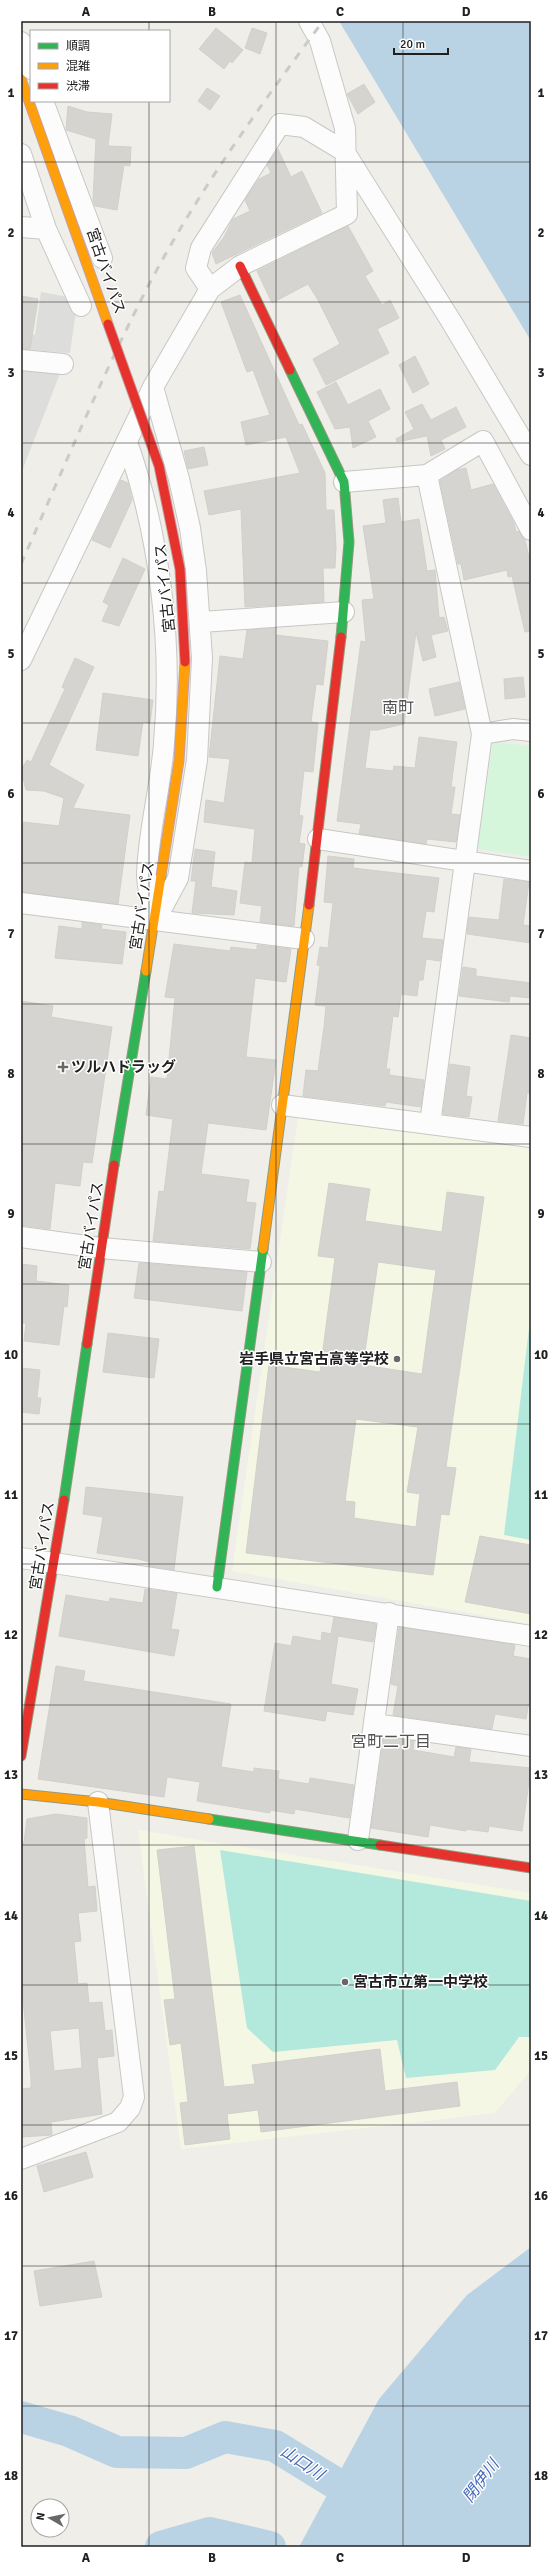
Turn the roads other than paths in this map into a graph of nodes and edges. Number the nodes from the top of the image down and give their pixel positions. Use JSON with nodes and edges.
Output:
{"nodes":[{"id":1,"x":310,"y":21,"type":"edge"},
{"id":2,"x":21,"y":79,"type":"edge"},
{"id":3,"x":43,"y":102,"type":"edge"},
{"id":4,"x":344,"y":151,"type":"junction"},
{"id":5,"x":21,"y":154,"type":"edge"},
{"id":6,"x":21,"y":227,"type":"edge"},
{"id":7,"x":46,"y":230,"type":"junction"},
{"id":8,"x":102,"y":258,"type":"dead end"},
{"id":9,"x":240,"y":266,"type":"junction"},
{"id":10,"x":210,"y":289,"type":"junction"},
{"id":11,"x":81,"y":306,"type":"dead end"},
{"id":12,"x":21,"y":360,"type":"edge"},
{"id":13,"x":63,"y":364,"type":"dead end"},
{"id":14,"x":153,"y":387,"type":"junction"},
{"id":15,"x":128,"y":442,"type":"junction"},
{"id":16,"x":531,"y":455,"type":"edge"},
{"id":17,"x":427,"y":475,"type":"junction"},
{"id":18,"x":344,"y":482,"type":"junction"},
{"id":19,"x":531,"y":530,"type":"edge"},
{"id":20,"x":344,"y":612,"type":"junction"},
{"id":21,"x":201,"y":622,"type":"junction"},
{"id":22,"x":21,"y":660,"type":"edge"},
{"id":23,"x":531,"y":731,"type":"edge"},
{"id":24,"x":482,"y":734,"type":"junction"},
{"id":25,"x":318,"y":839,"type":"junction"},
{"id":26,"x":465,"y":861,"type":"junction"},
{"id":27,"x":531,"y":871,"type":"edge"},
{"id":28,"x":21,"y":903,"type":"edge"},
{"id":29,"x":155,"y":921,"type":"junction"},
{"id":30,"x":304,"y":939,"type":"junction"},
{"id":31,"x":282,"y":1106,"type":"junction"},
{"id":32,"x":430,"y":1124,"type":"junction"},
{"id":33,"x":531,"y":1137,"type":"edge"},
{"id":34,"x":21,"y":1237,"type":"edge"},
{"id":35,"x":101,"y":1248,"type":"junction"},
{"id":36,"x":261,"y":1262,"type":"junction"},
{"id":37,"x":21,"y":1558,"type":"edge"},
{"id":38,"x":54,"y":1563,"type":"junction"},
{"id":39,"x":217,"y":1587,"type":"junction"},
{"id":40,"x":389,"y":1614,"type":"junction"},
{"id":41,"x":531,"y":1636,"type":"edge"},
{"id":42,"x":374,"y":1724,"type":"junction"},
{"id":43,"x":531,"y":1746,"type":"edge"},
{"id":44,"x":21,"y":1756,"type":"edge"},
{"id":45,"x":21,"y":1794,"type":"edge"},
{"id":46,"x":98,"y":1802,"type":"junction"},
{"id":47,"x":358,"y":1840,"type":"junction"},
{"id":48,"x":531,"y":1868,"type":"edge"},
{"id":49,"x":21,"y":2159,"type":"edge"}],
"edges":[{"from":1,"to":4,"type":"street"},
{"from":2,"to":29,"type":"main road","name":"宮古バイパス","bridge":true},
{"from":3,"to":8,"type":"street"},
{"from":4,"to":9,"type":"street"},
{"from":4,"to":10,"type":"street"},
{"from":4,"to":16,"type":"street"},
{"from":5,"to":7,"type":"street"},
{"from":6,"to":7,"type":"street"},
{"from":7,"to":11,"type":"street"},
{"from":9,"to":10,"type":"street"},
{"from":9,"to":18,"type":"main road"},
{"from":10,"to":14,"type":"street"},
{"from":12,"to":13,"type":"street"},
{"from":14,"to":15,"type":"street"},
{"from":14,"to":21,"type":"street"},
{"from":15,"to":22,"type":"street"},
{"from":15,"to":29,"type":"street"},
{"from":17,"to":18,"type":"street"},
{"from":17,"to":19,"type":"street"},
{"from":17,"to":24,"type":"street"},
{"from":18,"to":20,"type":"main road"},
{"from":20,"to":21,"type":"street"},
{"from":20,"to":25,"type":"main road"},
{"from":21,"to":29,"type":"street"},
{"from":23,"to":24,"type":"street"},
{"from":24,"to":26,"type":"street"},
{"from":25,"to":26,"type":"street"},
{"from":25,"to":30,"type":"main road"},
{"from":26,"to":27,"type":"street"},
{"from":26,"to":32,"type":"street"},
{"from":28,"to":29,"type":"street"},
{"from":29,"to":30,"type":"street"},
{"from":29,"to":35,"type":"main road","name":"宮古バイパス"},
{"from":30,"to":31,"type":"main road"},
{"from":31,"to":32,"type":"street"},
{"from":31,"to":36,"type":"main road"},
{"from":32,"to":33,"type":"street"},
{"from":34,"to":35,"type":"street"},
{"from":35,"to":36,"type":"street"},
{"from":35,"to":38,"type":"main road","name":"宮古バイパス"},
{"from":36,"to":39,"type":"main road"},
{"from":37,"to":38,"type":"street"},
{"from":38,"to":39,"type":"street"},
{"from":38,"to":44,"type":"main road","name":"宮古バイパス"},
{"from":39,"to":40,"type":"street"},
{"from":40,"to":41,"type":"street"},
{"from":40,"to":42,"type":"street"},
{"from":42,"to":43,"type":"street"},
{"from":42,"to":47,"type":"street"},
{"from":45,"to":46,"type":"main road"},
{"from":46,"to":47,"type":"main road"},
{"from":46,"to":49,"type":"street"},
{"from":47,"to":48,"type":"main road"}]}
